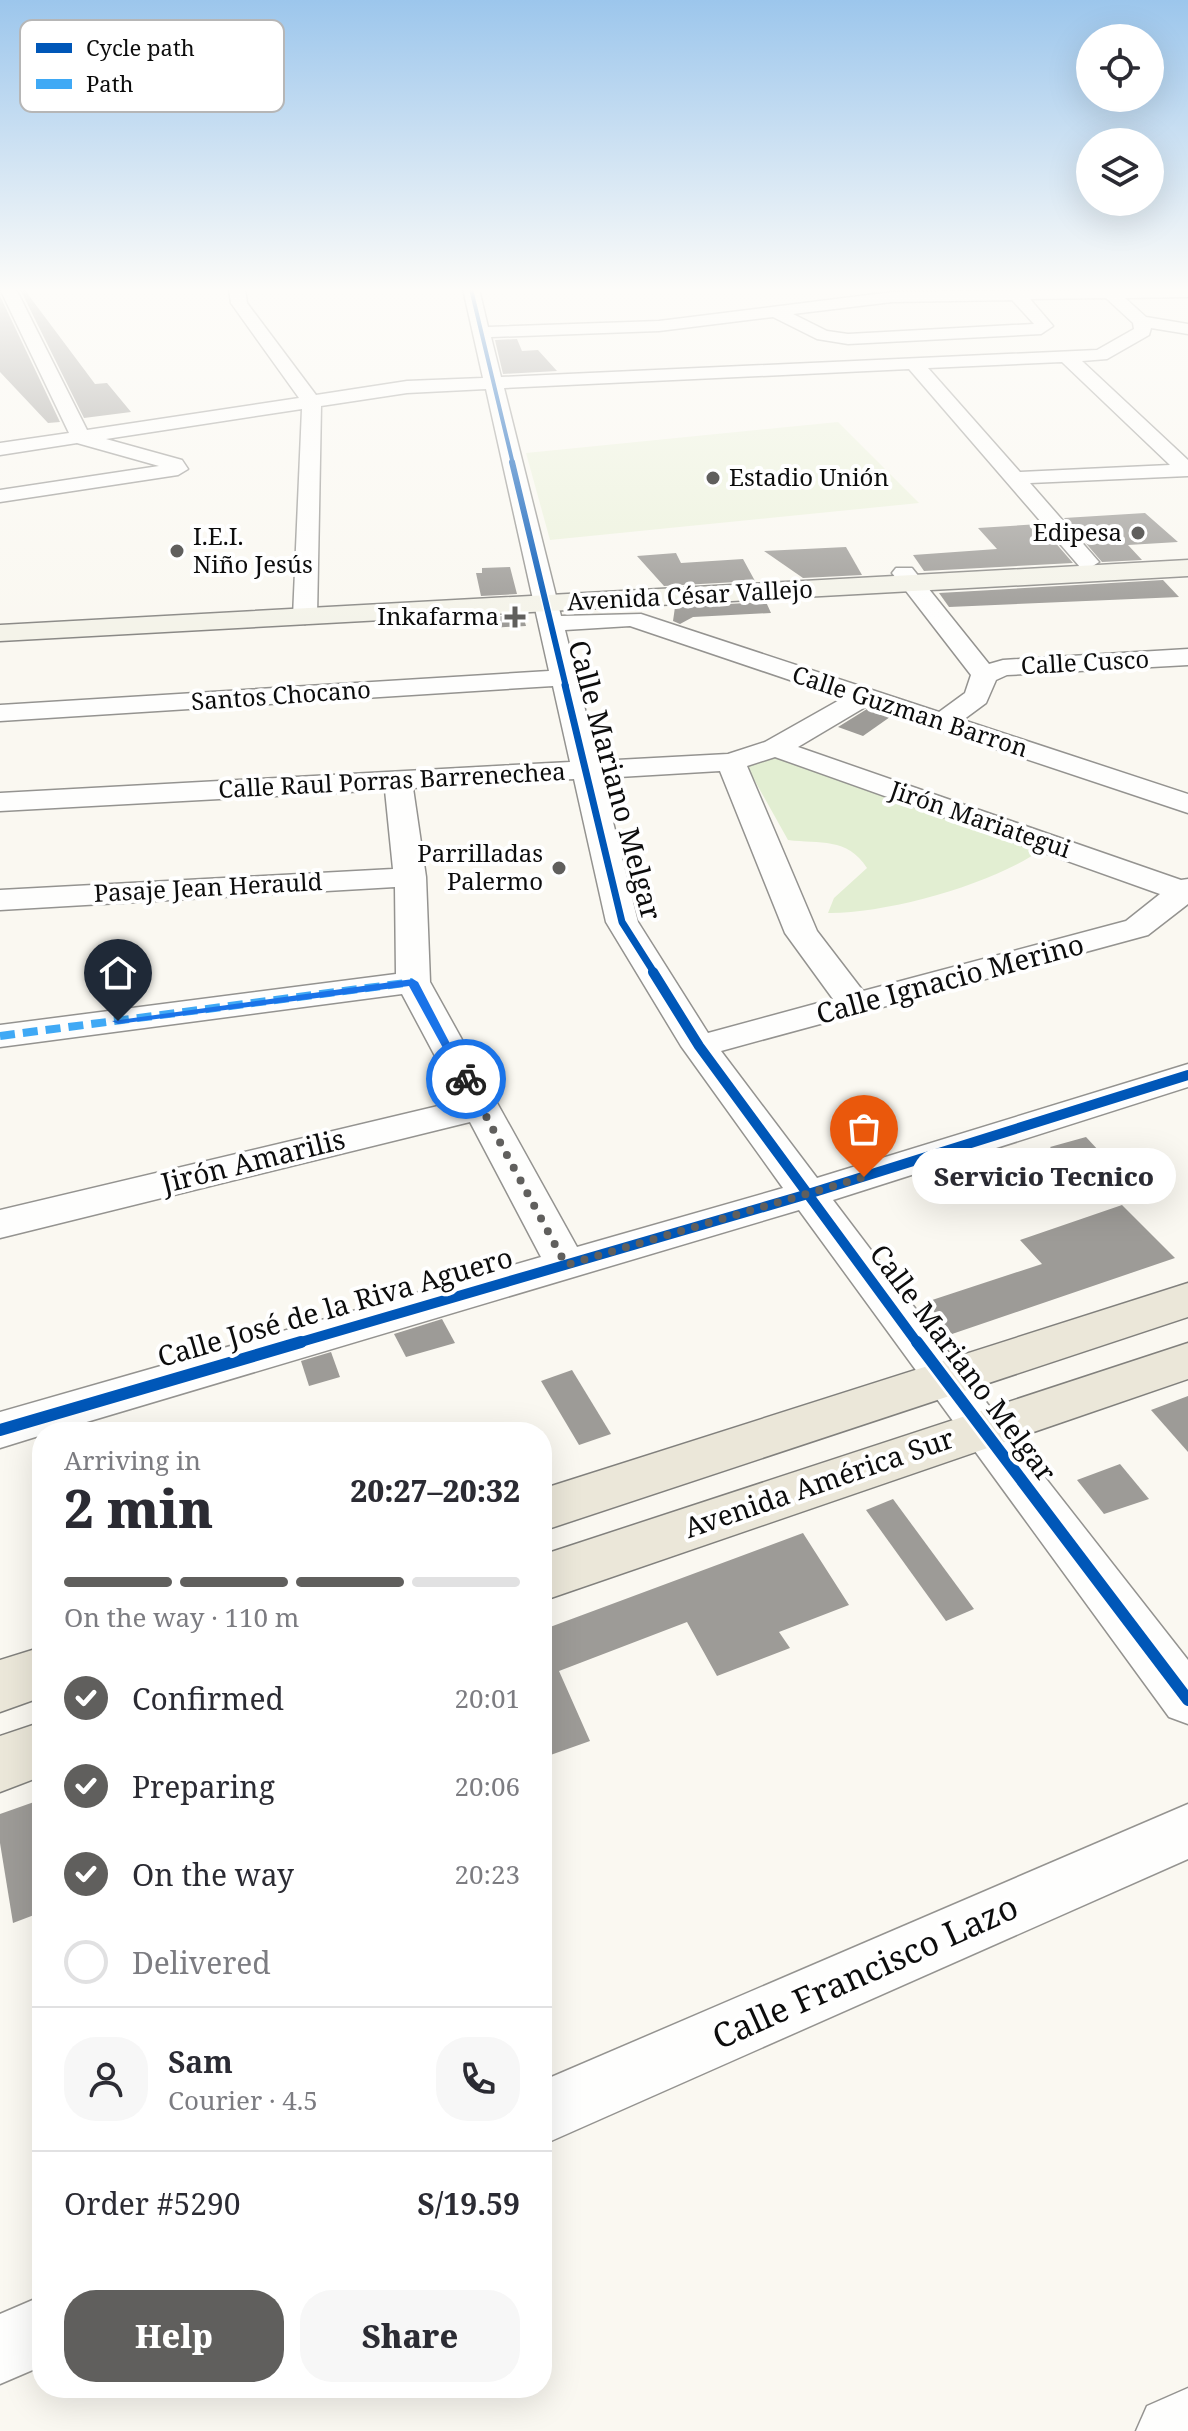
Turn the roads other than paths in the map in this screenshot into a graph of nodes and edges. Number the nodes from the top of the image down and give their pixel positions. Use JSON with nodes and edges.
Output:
{"nodes":[{"id":1,"x":63,"y":402,"type":"edge"},
{"id":2,"x":315,"y":402,"type":"edge"},
{"id":3,"x":497,"y":402,"type":"edge"},
{"id":4,"x":948,"y":402,"type":"edge"},
{"id":5,"x":1116,"y":402,"type":"edge"},
{"id":6,"x":312,"y":403,"type":"junction"},
{"id":7,"x":81,"y":438,"type":"junction"},
{"id":8,"x":0,"y":449,"type":"edge"},
{"id":9,"x":1188,"y":470,"type":"edge"},
{"id":10,"x":1014,"y":478,"type":"junction"},
{"id":11,"x":0,"y":496,"type":"edge"},
{"id":12,"x":1188,"y":557,"type":"edge"},
{"id":13,"x":1088,"y":562,"type":"junction"},
{"id":14,"x":1149,"y":564,"type":"junction"},
{"id":15,"x":1188,"y":568,"type":"edge"},
{"id":16,"x":908,"y":578,"type":"junction"},
{"id":17,"x":633,"y":602,"type":"junction"},
{"id":18,"x":544,"y":607,"type":"junction"},
{"id":19,"x":305,"y":610,"type":"junction"},
{"id":20,"x":0,"y":617,"type":"edge"},
{"id":21,"x":0,"y":633,"type":"edge"},
{"id":22,"x":1188,"y":657,"type":"edge"},
{"id":23,"x":984,"y":675,"type":"junction"},
{"id":24,"x":562,"y":678,"type":"junction"},
{"id":25,"x":864,"y":697,"type":"junction"},
{"id":26,"x":0,"y":713,"type":"edge"},
{"id":27,"x":942,"y":723,"type":"junction"},
{"id":28,"x":775,"y":748,"type":"junction"},
{"id":29,"x":731,"y":762,"type":"junction"},
{"id":30,"x":585,"y":770,"type":"junction"},
{"id":31,"x":398,"y":782,"type":"junction"},
{"id":32,"x":0,"y":802,"type":"edge"},
{"id":33,"x":1188,"y":804,"type":"edge"},
{"id":34,"x":410,"y":877,"type":"junction"},
{"id":35,"x":1186,"y":890,"type":"edge"},
{"id":36,"x":2,"y":898,"type":"edge"},
{"id":37,"x":413,"y":982,"type":"junction"},
{"id":38,"x":856,"y":1006,"type":"junction"},
{"id":39,"x":0,"y":1036,"type":"edge"},
{"id":40,"x":699,"y":1046,"type":"junction"},
{"id":41,"x":1188,"y":1075,"type":"edge"},
{"id":42,"x":481,"y":1107,"type":"junction"},
{"id":43,"x":808,"y":1194,"type":"junction"},
{"id":44,"x":9,"y":1228,"type":"edge"},
{"id":45,"x":566,"y":1265,"type":"junction"},
{"id":46,"x":1188,"y":1300,"type":"edge"},
{"id":47,"x":1188,"y":1361,"type":"edge"},
{"id":48,"x":944,"y":1380,"type":"junction"},
{"id":49,"x":980,"y":1428,"type":"junction"},
{"id":50,"x":0,"y":1430,"type":"edge"},
{"id":51,"x":552,"y":1507,"type":"edge"},
{"id":52,"x":552,"y":1575,"type":"edge"},
{"id":53,"x":32,"y":1675,"type":"edge"},
{"id":54,"x":0,"y":1686,"type":"edge"},
{"id":55,"x":1188,"y":1700,"type":"edge"},
{"id":56,"x":32,"y":1753,"type":"edge"},
{"id":57,"x":0,"y":1764,"type":"edge"},
{"id":58,"x":1188,"y":1831,"type":"edge"},
{"id":59,"x":552,"y":2109,"type":"edge"},
{"id":60,"x":32,"y":2335,"type":"edge"},
{"id":61,"x":0,"y":2349,"type":"edge"},
{"id":62,"x":1188,"y":2424,"type":"edge"},
{"id":63,"x":1172,"y":2431,"type":"edge"}],
"edges":[{"from":1,"to":7,"type":"street"},
{"from":2,"to":6,"type":"street"},
{"from":3,"to":18,"type":"street","name":"Calle Mariano Melgar"},
{"from":4,"to":10,"type":"street"},
{"from":5,"to":9,"type":"street"},
{"from":6,"to":7,"type":"street"},
{"from":6,"to":19,"type":"street"},
{"from":7,"to":8,"type":"street"},
{"from":7,"to":11,"type":"street"},
{"from":9,"to":10,"type":"street"},
{"from":10,"to":13,"type":"street"},
{"from":12,"to":14,"type":"main road","name":"Avenida César Vallejo"},
{"from":13,"to":14,"type":"main road","name":"Avenida César Vallejo"},
{"from":13,"to":16,"type":"main road","name":"Avenida César Vallejo"},
{"from":14,"to":15,"type":"main road","name":"Avenida César Vallejo"},
{"from":14,"to":16,"type":"main road","name":"Avenida César Vallejo"},
{"from":16,"to":17,"type":"main road","name":"Avenida César Vallejo"},
{"from":16,"to":23,"type":"street"},
{"from":17,"to":18,"type":"main road","name":"Avenida César Vallejo"},
{"from":17,"to":25,"type":"street","name":"Calle Guzman Barron"},
{"from":18,"to":19,"type":"main road","name":"Avenida César Vallejo"},
{"from":18,"to":24,"type":"street","name":"Calle Mariano Melgar"},
{"from":19,"to":20,"type":"main road","name":"Avenida César Vallejo"},
{"from":19,"to":21,"type":"main road","name":"Avenida César Vallejo"},
{"from":22,"to":23,"type":"street","name":"Calle Cusco"},
{"from":23,"to":27,"type":"street"},
{"from":24,"to":26,"type":"street","name":"Santos Chocano"},
{"from":24,"to":30,"type":"street","name":"Calle Mariano Melgar"},
{"from":25,"to":27,"type":"street","name":"Calle Guzman Barron"},
{"from":25,"to":28,"type":"street","name":"Calle Raul Porras Barrenechea"},
{"from":27,"to":33,"type":"street","name":"Calle Guzman Barron"},
{"from":28,"to":29,"type":"street","name":"Calle Raul Porras Barrenechea"},
{"from":28,"to":35,"type":"street","name":"Jirón Mariategui"},
{"from":29,"to":30,"type":"street","name":"Calle Raul Porras Barrenechea"},
{"from":29,"to":38,"type":"street"},
{"from":30,"to":31,"type":"street","name":"Calle Raul Porras Barrenechea"},
{"from":30,"to":40,"type":"street","name":"Calle Mariano Melgar"},
{"from":31,"to":32,"type":"street","name":"Calle Raul Porras Barrenechea"},
{"from":31,"to":34,"type":"street"},
{"from":34,"to":36,"type":"street","name":"Pasaje Jean Herauld"},
{"from":34,"to":37,"type":"street"},
{"from":35,"to":38,"type":"street","name":"Calle Ignacio Merino"},
{"from":37,"to":39,"type":"street"},
{"from":37,"to":42,"type":"street"},
{"from":38,"to":40,"type":"street","name":"Calle Ignacio Merino"},
{"from":40,"to":43,"type":"street","name":"Calle Mariano Melgar"},
{"from":41,"to":43,"type":"street","name":"Calle José de la Riva Aguero"},
{"from":42,"to":44,"type":"street","name":"Jirón Amarilis"},
{"from":42,"to":45,"type":"street"},
{"from":43,"to":45,"type":"street","name":"Calle José de la Riva Aguero"},
{"from":43,"to":48,"type":"street","name":"Calle Mariano Melgar"},
{"from":45,"to":50,"type":"street","name":"Calle José de la Riva Aguero"},
{"from":46,"to":48,"type":"main road","name":"Avenida América Sur"},
{"from":47,"to":49,"type":"main road","name":"Avenida América Sur"},
{"from":48,"to":49,"type":"street","name":"Calle Mariano Melgar"},
{"from":48,"to":51,"type":"main road","name":"Avenida América Sur"},
{"from":49,"to":52,"type":"main road","name":"Avenida América Sur"},
{"from":49,"to":55,"type":"street","name":"Calle Mariano Melgar"},
{"from":53,"to":54,"type":"main road"},
{"from":56,"to":57,"type":"main road"},
{"from":58,"to":59,"type":"street","name":"Calle Francisco Lazo"},
{"from":60,"to":61,"type":"street"},
{"from":62,"to":63,"type":"street"}]}
